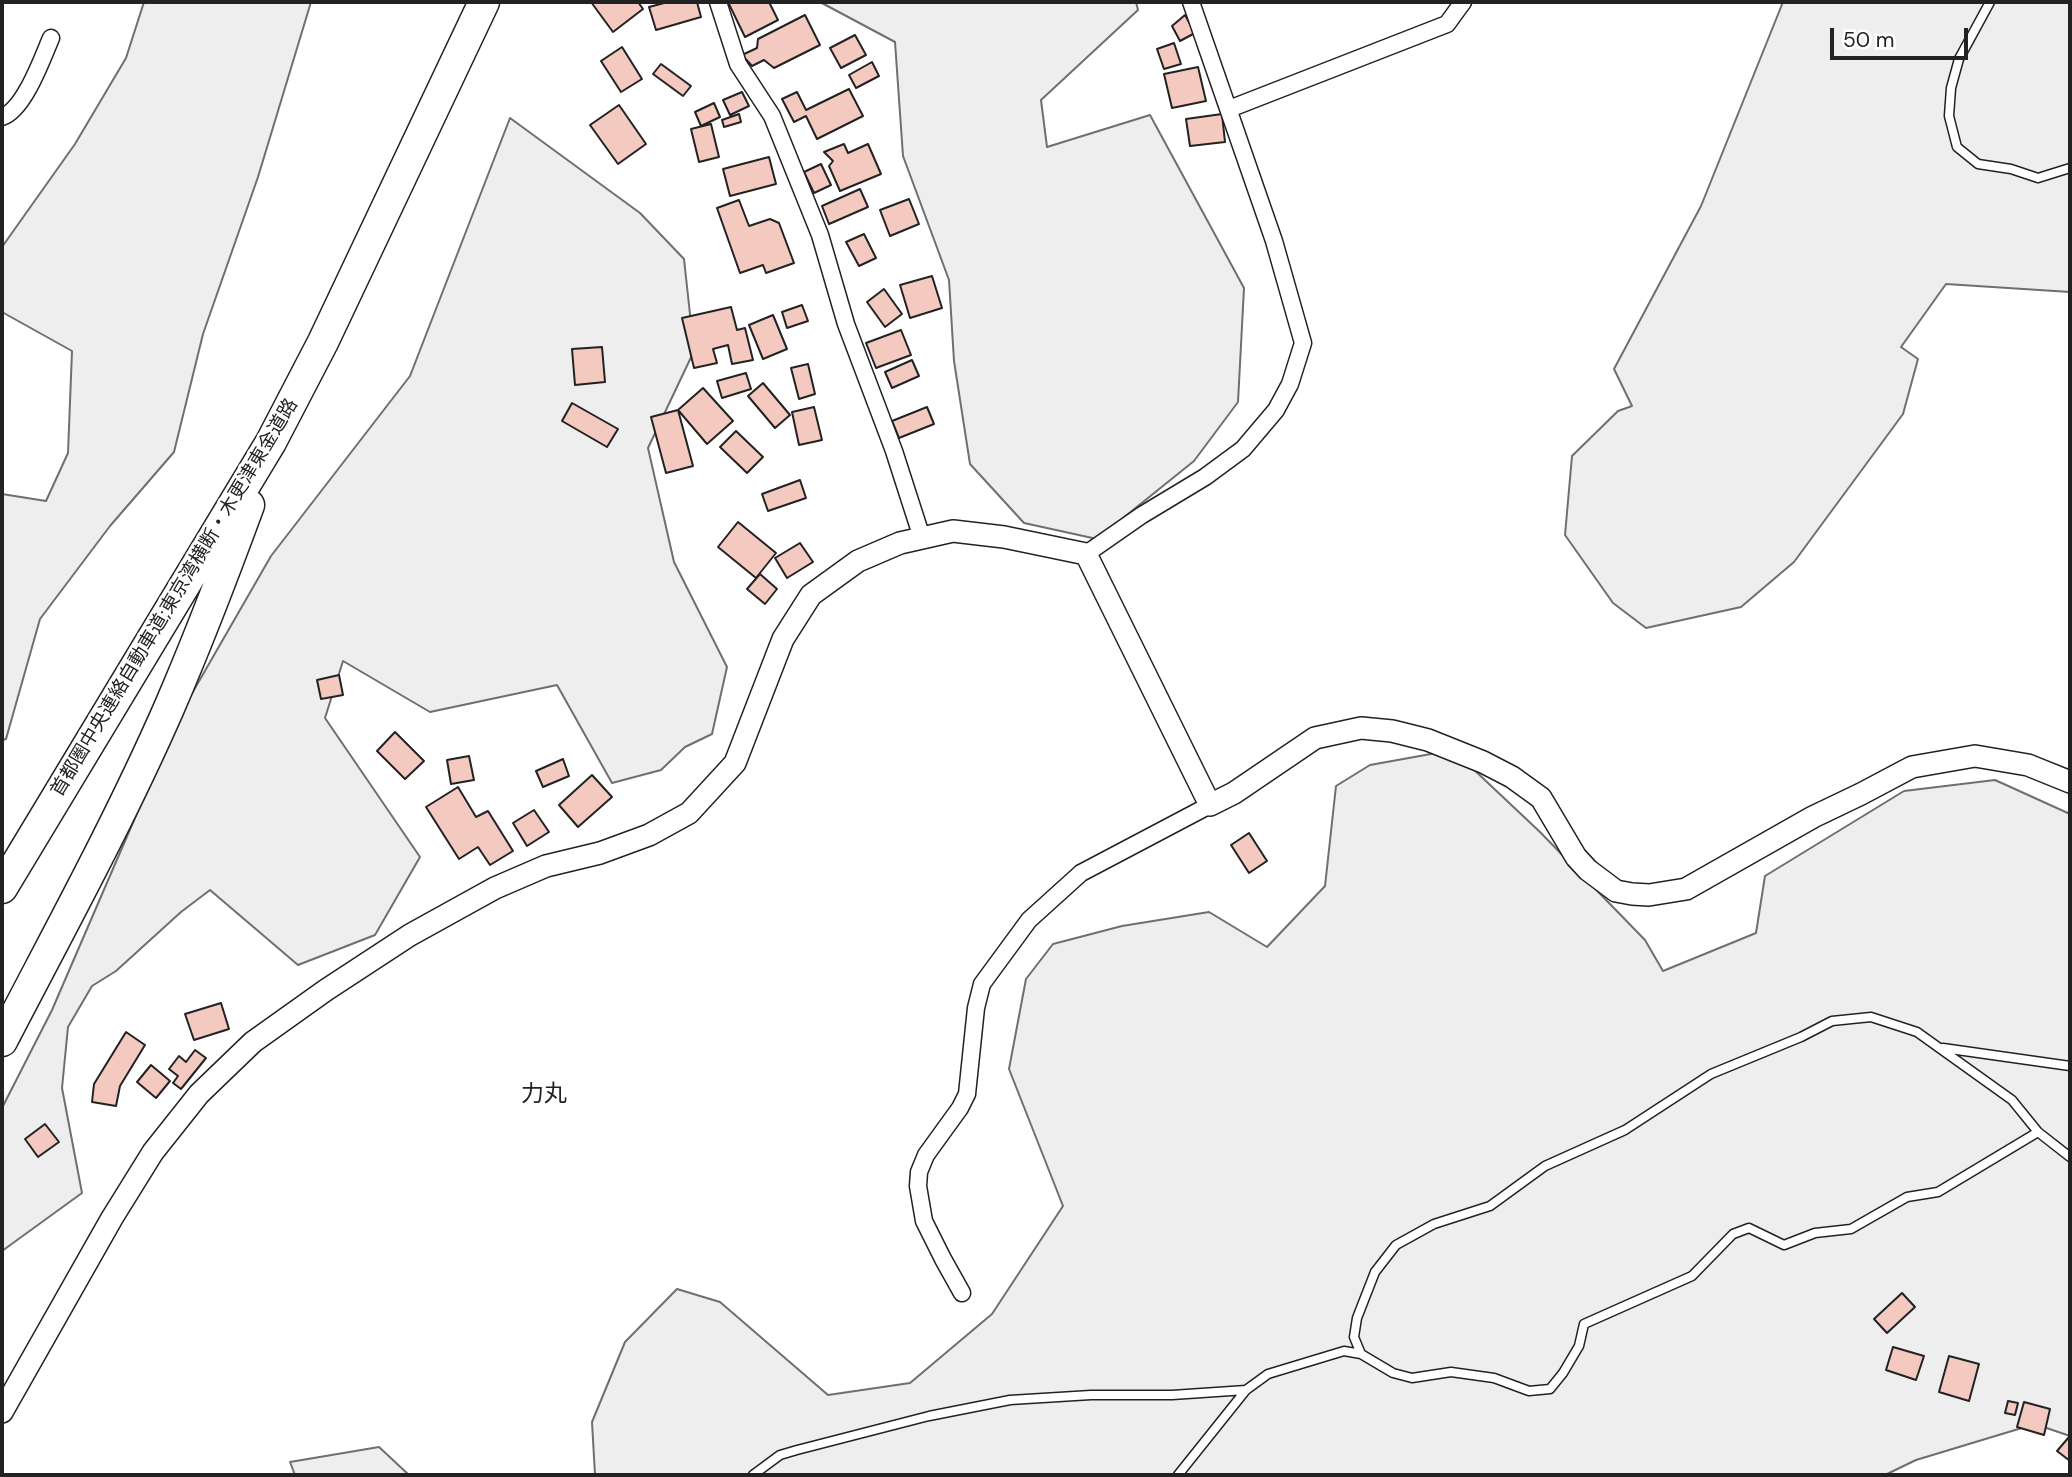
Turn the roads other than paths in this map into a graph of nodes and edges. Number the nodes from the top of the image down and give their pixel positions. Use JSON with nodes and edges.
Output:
{"nodes":[{"id":1,"x":484,"y":2,"type":"edge"},
{"id":2,"x":718,"y":2,"type":"edge"},
{"id":3,"x":1191,"y":2,"type":"edge"},
{"id":4,"x":1463,"y":2,"type":"edge"},
{"id":5,"x":1990,"y":2,"type":"edge"},
{"id":6,"x":51,"y":38,"type":"dead end"},
{"id":7,"x":1229,"y":109,"type":"junction"},
{"id":8,"x":2,"y":117,"type":"edge"},
{"id":9,"x":2070,"y":168,"type":"edge"},
{"id":10,"x":271,"y":442,"type":"junction"},
{"id":11,"x":922,"y":538,"type":"junction"},
{"id":12,"x":1086,"y":554,"type":"junction"},
{"id":13,"x":99,"y":727,"type":"junction"},
{"id":14,"x":2070,"y":782,"type":"edge"},
{"id":15,"x":1210,"y":805,"type":"junction"},
{"id":16,"x":2,"y":861,"type":"edge"},
{"id":17,"x":2,"y":888,"type":"edge"},
{"id":18,"x":2,"y":1041,"type":"edge"},
{"id":19,"x":1940,"y":1048,"type":"junction"},
{"id":20,"x":2070,"y":1066,"type":"edge"},
{"id":21,"x":2038,"y":1132,"type":"junction"},
{"id":22,"x":2070,"y":1157,"type":"edge"},
{"id":23,"x":962,"y":1293,"type":"dead end"},
{"id":24,"x":1361,"y":1354,"type":"junction"},
{"id":25,"x":1246,"y":1390,"type":"junction"},
{"id":26,"x":2,"y":1412,"type":"edge"},
{"id":27,"x":753,"y":1475,"type":"edge"},
{"id":28,"x":1178,"y":1475,"type":"edge"}],
"edges":[{"from":1,"to":10,"type":"highway","name":"首都圏中央連絡自動車道;東京湾横断・木更津東金道路"},
{"from":2,"to":11,"type":"street"},
{"from":3,"to":7,"type":"street"},
{"from":4,"to":7,"type":"street"},
{"from":5,"to":9,"type":"lane"},
{"from":6,"to":8,"type":"street"},
{"from":7,"to":12,"type":"street"},
{"from":10,"to":13,"type":"highway","name":"首都圏中央連絡自動車道;東京湾横断・木更津東金道路"},
{"from":10,"to":18,"type":"highway"},
{"from":11,"to":12,"type":"street"},
{"from":11,"to":26,"type":"street"},
{"from":12,"to":15,"type":"street"},
{"from":13,"to":16,"type":"highway"},
{"from":13,"to":17,"type":"highway","name":"首都圏中央連絡自動車道;東京湾横断・木更津東金道路"},
{"from":14,"to":15,"type":"street"},
{"from":15,"to":23,"type":"street"},
{"from":19,"to":20,"type":"lane"},
{"from":19,"to":21,"type":"lane"},
{"from":19,"to":24,"type":"lane"},
{"from":21,"to":22,"type":"lane"},
{"from":21,"to":24,"type":"lane"},
{"from":24,"to":25,"type":"lane"},
{"from":25,"to":27,"type":"lane"},
{"from":25,"to":28,"type":"lane"}]}
